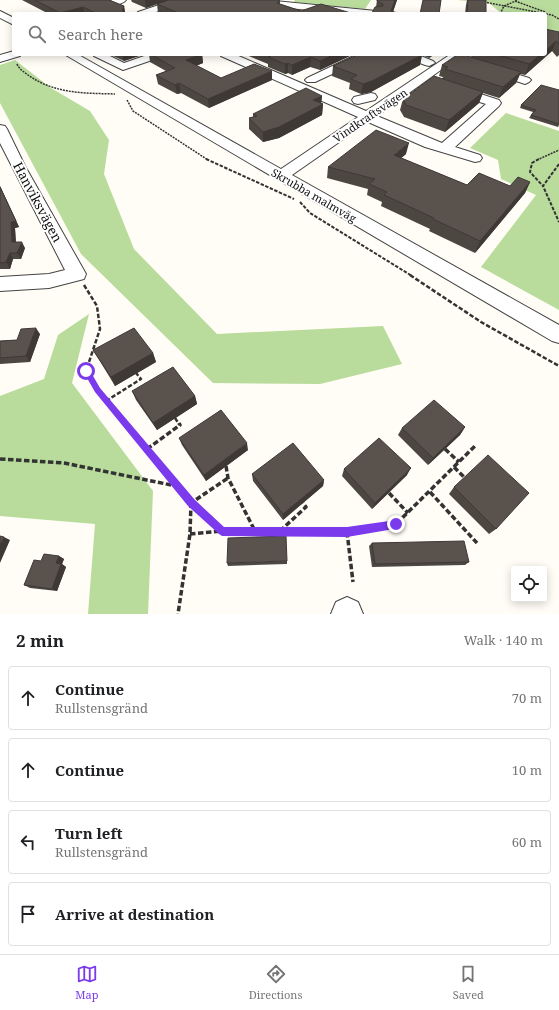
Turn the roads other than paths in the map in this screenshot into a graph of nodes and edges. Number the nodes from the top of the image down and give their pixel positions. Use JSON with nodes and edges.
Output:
{"nodes":[{"id":1,"x":183,"y":0,"type":"edge"},
{"id":2,"x":238,"y":0,"type":"edge"},
{"id":3,"x":146,"y":12,"type":"edge"},
{"id":4,"x":345,"y":12,"type":"edge"},
{"id":5,"x":0,"y":14,"type":"edge"},
{"id":6,"x":12,"y":21,"type":"edge"},
{"id":7,"x":72,"y":56,"type":"edge"},
{"id":8,"x":102,"y":56,"type":"edge"},
{"id":9,"x":155,"y":56,"type":"edge"},
{"id":10,"x":230,"y":56,"type":"edge"},
{"id":11,"x":248,"y":56,"type":"edge"},
{"id":12,"x":363,"y":56,"type":"edge"},
{"id":13,"x":412,"y":56,"type":"edge"},
{"id":14,"x":453,"y":56,"type":"edge"},
{"id":15,"x":15,"y":57,"type":"edge"},
{"id":16,"x":0,"y":59,"type":"edge"},
{"id":17,"x":239,"y":60,"type":"junction"},
{"id":18,"x":467,"y":62,"type":"edge"},
{"id":19,"x":435,"y":64,"type":"junction"},
{"id":20,"x":482,"y":67,"type":"edge"},
{"id":21,"x":422,"y":79,"type":"junction"},
{"id":22,"x":311,"y":80,"type":"dead end"},
{"id":23,"x":525,"y":80,"type":"dead end"},
{"id":24,"x":397,"y":82,"type":"dead end"},
{"id":25,"x":386,"y":96,"type":"junction"},
{"id":26,"x":358,"y":100,"type":"dead end"},
{"id":27,"x":367,"y":117,"type":"junction"},
{"id":28,"x":0,"y":129,"type":"edge"},
{"id":29,"x":444,"y":149,"type":"junction"},
{"id":30,"x":475,"y":158,"type":"dead end"},
{"id":31,"x":281,"y":176,"type":"junction"},
{"id":32,"x":0,"y":284,"type":"edge"},
{"id":33,"x":559,"y":335,"type":"edge"}],
"edges":[{"from":1,"to":3,"type":"street"},
{"from":2,"to":4,"type":"street"},
{"from":5,"to":6,"type":"street"},
{"from":7,"to":31,"type":"street","name":"Skrubba malmväg"},
{"from":8,"to":9,"type":"street"},
{"from":10,"to":17,"type":"street"},
{"from":11,"to":17,"type":"street"},
{"from":12,"to":22,"type":"street"},
{"from":13,"to":19,"type":"street"},
{"from":14,"to":18,"type":"street"},
{"from":14,"to":19,"type":"street","name":"Vindkraftsvägen"},
{"from":15,"to":16,"type":"street"},
{"from":17,"to":27,"type":"street"},
{"from":19,"to":21,"type":"street","name":"Vindkraftsvägen"},
{"from":19,"to":24,"type":"street"},
{"from":20,"to":23,"type":"street"},
{"from":21,"to":25,"type":"street","name":"Vindkraftsvägen"},
{"from":21,"to":29,"type":"street"},
{"from":25,"to":26,"type":"street"},
{"from":25,"to":27,"type":"street","name":"Vindkraftsvägen"},
{"from":27,"to":29,"type":"street"},
{"from":27,"to":31,"type":"street","name":"Vindkraftsvägen"},
{"from":28,"to":32,"type":"street","name":"Hanviksvägen"},
{"from":29,"to":30,"type":"street"},
{"from":31,"to":33,"type":"street","name":"Skrubba malmväg"}]}
